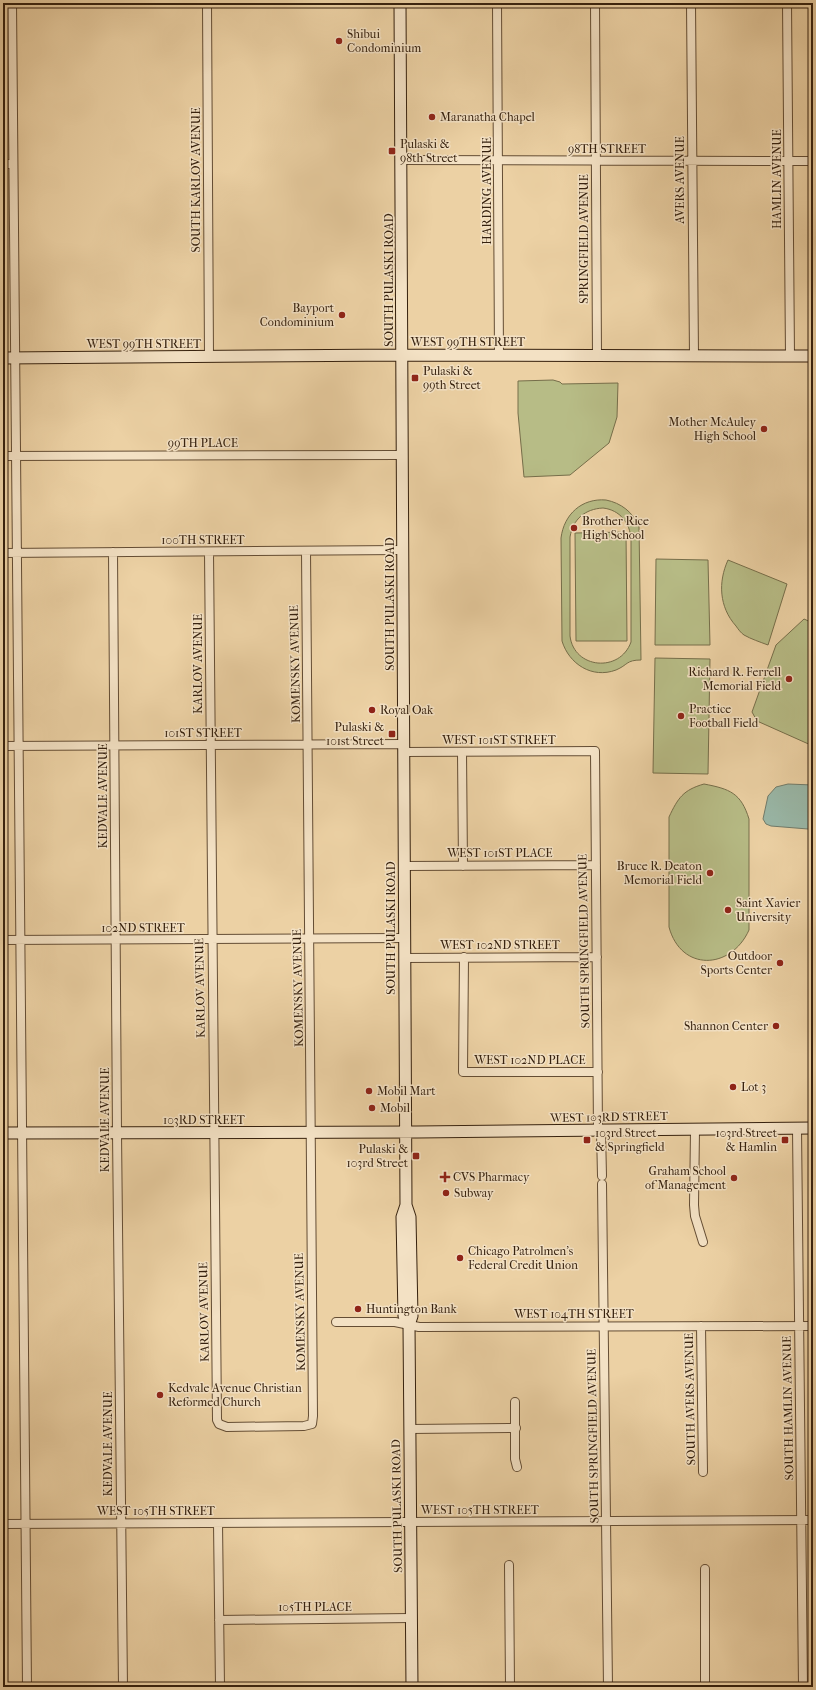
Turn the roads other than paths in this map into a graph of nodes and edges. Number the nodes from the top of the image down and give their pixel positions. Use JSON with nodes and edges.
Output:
{"nodes":[{"id":1,"x":12,"y":3,"type":"edge"},
{"id":2,"x":207,"y":3,"type":"edge"},
{"id":3,"x":400,"y":3,"type":"edge"},
{"id":4,"x":497,"y":3,"type":"edge"},
{"id":5,"x":595,"y":3,"type":"edge"},
{"id":6,"x":691,"y":3,"type":"edge"},
{"id":7,"x":788,"y":3,"type":"edge"},
{"id":8,"x":402,"y":160,"type":"junction"},
{"id":9,"x":499,"y":161,"type":"junction"},
{"id":10,"x":692,"y":161,"type":"junction"},
{"id":11,"x":788,"y":161,"type":"junction"},
{"id":12,"x":813,"y":161,"type":"edge"},
{"id":13,"x":596,"y":162,"type":"junction"},
{"id":14,"x":3,"y":164,"type":"edge"},
{"id":15,"x":13,"y":164,"type":"junction"},
{"id":16,"x":403,"y":355,"type":"junction"},
{"id":17,"x":499,"y":355,"type":"junction"},
{"id":18,"x":597,"y":356,"type":"junction"},
{"id":19,"x":694,"y":356,"type":"junction"},
{"id":20,"x":790,"y":356,"type":"junction"},
{"id":21,"x":813,"y":356,"type":"edge"},
{"id":22,"x":209,"y":357,"type":"junction"},
{"id":23,"x":3,"y":358,"type":"edge"},
{"id":24,"x":15,"y":358,"type":"junction"},
{"id":25,"x":404,"y":455,"type":"junction"},
{"id":26,"x":3,"y":456,"type":"edge"},
{"id":27,"x":16,"y":456,"type":"junction"},
{"id":28,"x":403,"y":550,"type":"junction"},
{"id":29,"x":306,"y":551,"type":"junction"},
{"id":30,"x":113,"y":552,"type":"junction"},
{"id":31,"x":209,"y":552,"type":"junction"},
{"id":32,"x":3,"y":553,"type":"edge"},
{"id":33,"x":16,"y":553,"type":"junction"},
{"id":34,"x":211,"y":745,"type":"junction"},
{"id":35,"x":308,"y":745,"type":"junction"},
{"id":36,"x":3,"y":746,"type":"edge"},
{"id":37,"x":18,"y":746,"type":"junction"},
{"id":38,"x":114,"y":746,"type":"junction"},
{"id":39,"x":403,"y":748,"type":"junction"},
{"id":40,"x":594,"y":751,"type":"joint"},
{"id":41,"x":462,"y":752,"type":"junction"},
{"id":42,"x":596,"y":865,"type":"junction"},
{"id":43,"x":404,"y":866,"type":"junction"},
{"id":44,"x":463,"y":866,"type":"junction"},
{"id":45,"x":404,"y":938,"type":"junction"},
{"id":46,"x":309,"y":939,"type":"junction"},
{"id":47,"x":3,"y":940,"type":"edge"},
{"id":48,"x":20,"y":940,"type":"junction"},
{"id":49,"x":116,"y":940,"type":"junction"},
{"id":50,"x":212,"y":940,"type":"junction"},
{"id":51,"x":464,"y":957,"type":"junction"},
{"id":52,"x":597,"y":957,"type":"junction"},
{"id":53,"x":404,"y":958,"type":"junction"},
{"id":54,"x":598,"y":1072,"type":"junction"},
{"id":55,"x":797,"y":1128,"type":"junction"},
{"id":56,"x":813,"y":1128,"type":"edge"},
{"id":57,"x":695,"y":1130,"type":"junction"},
{"id":58,"x":600,"y":1131,"type":"junction"},
{"id":59,"x":311,"y":1132,"type":"junction"},
{"id":60,"x":405,"y":1132,"type":"junction"},
{"id":61,"x":3,"y":1133,"type":"edge"},
{"id":62,"x":22,"y":1133,"type":"junction"},
{"id":63,"x":117,"y":1133,"type":"junction"},
{"id":64,"x":214,"y":1133,"type":"junction"},
{"id":65,"x":703,"y":1242,"type":"dead end"},
{"id":66,"x":336,"y":1322,"type":"dead end"},
{"id":67,"x":409,"y":1325,"type":"junction"},
{"id":68,"x":603,"y":1326,"type":"junction"},
{"id":69,"x":701,"y":1326,"type":"junction"},
{"id":70,"x":799,"y":1326,"type":"junction"},
{"id":71,"x":813,"y":1326,"type":"edge"},
{"id":72,"x":515,"y":1402,"type":"dead end"},
{"id":73,"x":219,"y":1424,"type":"joint"},
{"id":74,"x":516,"y":1428,"type":"junction"},
{"id":75,"x":410,"y":1429,"type":"junction"},
{"id":76,"x":517,"y":1467,"type":"dead end"},
{"id":77,"x":703,"y":1472,"type":"dead end"},
{"id":78,"x":801,"y":1520,"type":"junction"},
{"id":79,"x":813,"y":1520,"type":"edge"},
{"id":80,"x":606,"y":1521,"type":"junction"},
{"id":81,"x":410,"y":1522,"type":"junction"},
{"id":82,"x":121,"y":1523,"type":"junction"},
{"id":83,"x":218,"y":1523,"type":"junction"},
{"id":84,"x":3,"y":1524,"type":"edge"},
{"id":85,"x":25,"y":1524,"type":"junction"},
{"id":86,"x":509,"y":1565,"type":"dead end"},
{"id":87,"x":705,"y":1569,"type":"dead end"},
{"id":88,"x":411,"y":1618,"type":"junction"},
{"id":89,"x":219,"y":1620,"type":"junction"},
{"id":90,"x":27,"y":1687,"type":"edge"},
{"id":91,"x":123,"y":1687,"type":"edge"},
{"id":92,"x":220,"y":1687,"type":"edge"},
{"id":93,"x":412,"y":1687,"type":"edge"},
{"id":94,"x":510,"y":1687,"type":"edge"},
{"id":95,"x":608,"y":1687,"type":"edge"},
{"id":96,"x":705,"y":1687,"type":"edge"},
{"id":97,"x":803,"y":1687,"type":"edge"}],
"edges":[{"from":1,"to":15,"type":"street"},
{"from":2,"to":22,"type":"street","name":"SOUTH KARLOV AVENUE"},
{"from":3,"to":8,"type":"main road","name":"SOUTH PULASKI ROAD"},
{"from":4,"to":9,"type":"street","name":"HARDING AVENUE"},
{"from":5,"to":13,"type":"street","name":"SPRINGFIELD AVENUE"},
{"from":6,"to":10,"type":"street","name":"AVERS AVENUE"},
{"from":7,"to":11,"type":"street","name":"HAMLIN AVENUE"},
{"from":8,"to":9,"type":"street","name":"98TH STREET"},
{"from":8,"to":16,"type":"main road","name":"SOUTH PULASKI ROAD"},
{"from":9,"to":13,"type":"street","name":"98TH STREET"},
{"from":9,"to":17,"type":"street","name":"HARDING AVENUE"},
{"from":10,"to":11,"type":"street","name":"98TH STREET"},
{"from":10,"to":13,"type":"street","name":"98TH STREET"},
{"from":10,"to":19,"type":"street","name":"AVERS AVENUE"},
{"from":11,"to":12,"type":"street","name":"98TH STREET"},
{"from":11,"to":20,"type":"street","name":"HAMLIN AVENUE"},
{"from":13,"to":18,"type":"street","name":"SPRINGFIELD AVENUE"},
{"from":14,"to":15,"type":"street"},
{"from":15,"to":24,"type":"street"},
{"from":16,"to":17,"type":"main road","name":"WEST 99TH STREET"},
{"from":16,"to":22,"type":"main road","name":"WEST 99TH STREET"},
{"from":16,"to":25,"type":"main road","name":"SOUTH PULASKI ROAD"},
{"from":17,"to":18,"type":"main road","name":"WEST 99TH STREET"},
{"from":18,"to":19,"type":"main road","name":"WEST 99TH STREET"},
{"from":19,"to":20,"type":"main road","name":"WEST 99TH STREET"},
{"from":20,"to":21,"type":"main road","name":"WEST 99TH STREET"},
{"from":22,"to":24,"type":"main road","name":"WEST 99TH STREET"},
{"from":23,"to":24,"type":"main road","name":"WEST 99TH STREET"},
{"from":24,"to":27,"type":"street"},
{"from":25,"to":27,"type":"street","name":"99TH PLACE"},
{"from":25,"to":28,"type":"main road","name":"SOUTH PULASKI ROAD"},
{"from":26,"to":27,"type":"street","name":"99TH PLACE"},
{"from":27,"to":33,"type":"street"},
{"from":28,"to":29,"type":"street","name":"100TH STREET"},
{"from":28,"to":39,"type":"main road","name":"SOUTH PULASKI ROAD"},
{"from":29,"to":31,"type":"street","name":"100TH STREET"},
{"from":29,"to":35,"type":"street","name":"KOMENSKY AVENUE"},
{"from":30,"to":31,"type":"street","name":"100TH STREET"},
{"from":30,"to":33,"type":"street","name":"100TH STREET"},
{"from":30,"to":38,"type":"street","name":"KEDVALE AVENUE"},
{"from":31,"to":34,"type":"street","name":"KARLOV AVENUE"},
{"from":32,"to":33,"type":"street","name":"100TH STREET"},
{"from":33,"to":37,"type":"street"},
{"from":34,"to":35,"type":"street","name":"101ST STREET"},
{"from":34,"to":38,"type":"street","name":"101ST STREET"},
{"from":34,"to":50,"type":"street","name":"KARLOV AVENUE"},
{"from":35,"to":39,"type":"street","name":"101ST STREET"},
{"from":35,"to":46,"type":"street","name":"KOMENSKY AVENUE"},
{"from":36,"to":37,"type":"street","name":"101ST STREET"},
{"from":37,"to":38,"type":"street","name":"101ST STREET"},
{"from":37,"to":48,"type":"street"},
{"from":38,"to":49,"type":"street","name":"KEDVALE AVENUE"},
{"from":39,"to":41,"type":"street","name":"WEST 101ST STREET"},
{"from":39,"to":43,"type":"main road","name":"SOUTH PULASKI ROAD"},
{"from":40,"to":41,"type":"street","name":"WEST 101ST STREET"},
{"from":40,"to":42,"type":"street","name":"SOUTH SPRINGFIELD AVENUE"},
{"from":41,"to":44,"type":"street"},
{"from":42,"to":44,"type":"street","name":"WEST 101ST PLACE"},
{"from":42,"to":52,"type":"street","name":"SOUTH SPRINGFIELD AVENUE"},
{"from":43,"to":44,"type":"street","name":"WEST 101ST PLACE"},
{"from":43,"to":45,"type":"main road","name":"SOUTH PULASKI ROAD"},
{"from":45,"to":46,"type":"street","name":"102ND STREET"},
{"from":45,"to":53,"type":"main road","name":"SOUTH PULASKI ROAD"},
{"from":46,"to":50,"type":"street","name":"102ND STREET"},
{"from":46,"to":59,"type":"street","name":"KOMENSKY AVENUE"},
{"from":47,"to":48,"type":"street","name":"102ND STREET"},
{"from":48,"to":49,"type":"street","name":"102ND STREET"},
{"from":48,"to":62,"type":"street"},
{"from":49,"to":50,"type":"street","name":"102ND STREET"},
{"from":49,"to":63,"type":"street","name":"KEDVALE AVENUE"},
{"from":50,"to":64,"type":"street","name":"KARLOV AVENUE"},
{"from":51,"to":52,"type":"street","name":"WEST 102ND STREET"},
{"from":51,"to":53,"type":"street","name":"WEST 102ND STREET"},
{"from":51,"to":54,"type":"street","name":"WEST 102ND PLACE"},
{"from":52,"to":54,"type":"street","name":"SOUTH SPRINGFIELD AVENUE"},
{"from":53,"to":60,"type":"main road","name":"SOUTH PULASKI ROAD"},
{"from":54,"to":58,"type":"street","name":"SOUTH SPRINGFIELD AVENUE"},
{"from":55,"to":56,"type":"main road","name":"WEST 103RD STREET"},
{"from":55,"to":57,"type":"main road","name":"WEST 103RD STREET"},
{"from":55,"to":70,"type":"street","name":"SOUTH HAMLIN AVENUE"},
{"from":57,"to":58,"type":"main road","name":"WEST 103RD STREET"},
{"from":57,"to":65,"type":"street"},
{"from":58,"to":60,"type":"main road","name":"WEST 103RD STREET"},
{"from":58,"to":68,"type":"street","name":"SOUTH SPRINGFIELD AVENUE"},
{"from":59,"to":60,"type":"main road","name":"103RD STREET"},
{"from":59,"to":64,"type":"main road","name":"103RD STREET"},
{"from":59,"to":73,"type":"street","name":"KOMENSKY AVENUE"},
{"from":60,"to":67,"type":"main road","name":"SOUTH PULASKI ROAD"},
{"from":61,"to":62,"type":"main road","name":"103RD STREET"},
{"from":62,"to":63,"type":"main road","name":"103RD STREET"},
{"from":62,"to":85,"type":"street"},
{"from":63,"to":64,"type":"main road","name":"103RD STREET"},
{"from":63,"to":82,"type":"street","name":"KEDVALE AVENUE"},
{"from":64,"to":73,"type":"street","name":"KARLOV AVENUE"},
{"from":66,"to":67,"type":"street","name":"WEST 104TH STREET"},
{"from":67,"to":68,"type":"street","name":"WEST 104TH STREET"},
{"from":67,"to":75,"type":"main road","name":"SOUTH PULASKI ROAD"},
{"from":68,"to":69,"type":"street","name":"WEST 104TH STREET"},
{"from":68,"to":80,"type":"street","name":"SOUTH SPRINGFIELD AVENUE"},
{"from":69,"to":70,"type":"street","name":"WEST 104TH STREET"},
{"from":69,"to":77,"type":"street","name":"SOUTH AVERS AVENUE"},
{"from":70,"to":71,"type":"street","name":"WEST 104TH STREET"},
{"from":70,"to":78,"type":"street","name":"SOUTH HAMLIN AVENUE"},
{"from":72,"to":74,"type":"street"},
{"from":74,"to":75,"type":"street"},
{"from":74,"to":76,"type":"street"},
{"from":75,"to":81,"type":"main road","name":"SOUTH PULASKI ROAD"},
{"from":78,"to":79,"type":"street","name":"WEST 105TH STREET"},
{"from":78,"to":80,"type":"street","name":"WEST 105TH STREET"},
{"from":78,"to":97,"type":"street","name":"SOUTH HAMLIN AVENUE"},
{"from":80,"to":81,"type":"street","name":"WEST 105TH STREET"},
{"from":80,"to":95,"type":"street","name":"SOUTH SPRINGFIELD AVENUE"},
{"from":81,"to":83,"type":"street","name":"WEST 105TH STREET"},
{"from":81,"to":88,"type":"main road","name":"SOUTH PULASKI ROAD"},
{"from":82,"to":83,"type":"street","name":"WEST 105TH STREET"},
{"from":82,"to":85,"type":"street","name":"WEST 105TH STREET"},
{"from":82,"to":91,"type":"street","name":"KEDVALE AVENUE"},
{"from":83,"to":89,"type":"street"},
{"from":84,"to":85,"type":"street","name":"WEST 105TH STREET"},
{"from":85,"to":90,"type":"street"},
{"from":86,"to":94,"type":"street"},
{"from":87,"to":96,"type":"street"},
{"from":88,"to":89,"type":"street","name":"105TH PLACE"},
{"from":88,"to":93,"type":"main road","name":"SOUTH PULASKI ROAD"},
{"from":89,"to":92,"type":"street"}]}
